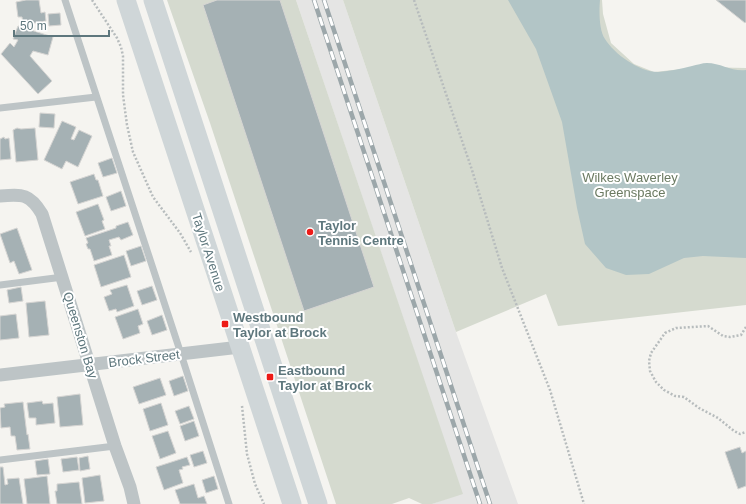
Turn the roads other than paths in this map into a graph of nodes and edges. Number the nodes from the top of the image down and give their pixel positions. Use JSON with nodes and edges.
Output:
{"nodes":[{"id":1,"x":65,"y":0,"type":"edge"},
{"id":2,"x":126,"y":0,"type":"edge"},
{"id":3,"x":153,"y":0,"type":"edge"},
{"id":4,"x":96,"y":97,"type":"junction"},
{"id":5,"x":0,"y":108,"type":"edge"},
{"id":6,"x":0,"y":196,"type":"edge"},
{"id":7,"x":63,"y":277,"type":"junction"},
{"id":8,"x":0,"y":285,"type":"edge"},
{"id":9,"x":240,"y":347,"type":"junction"},
{"id":10,"x":182,"y":354,"type":"junction"},
{"id":11,"x":90,"y":365,"type":"junction"},
{"id":12,"x":0,"y":375,"type":"edge"},
{"id":13,"x":115,"y":446,"type":"junction"},
{"id":14,"x":0,"y":460,"type":"edge"},
{"id":15,"x":134,"y":504,"type":"edge"},
{"id":16,"x":229,"y":504,"type":"edge"},
{"id":17,"x":292,"y":504,"type":"edge"},
{"id":18,"x":318,"y":504,"type":"edge"}],
"edges":[{"from":1,"to":4,"type":"lane"},
{"from":2,"to":9,"type":"main road","name":"Taylor Avenue"},
{"from":3,"to":18,"type":"main road","name":"Taylor Avenue"},
{"from":4,"to":5,"type":"lane"},
{"from":4,"to":10,"type":"lane"},
{"from":6,"to":7,"type":"street","name":"Queenston Bay"},
{"from":7,"to":8,"type":"lane"},
{"from":7,"to":11,"type":"street","name":"Queenston Bay"},
{"from":9,"to":10,"type":"street","name":"Brock Street"},
{"from":9,"to":17,"type":"main road","name":"Taylor Avenue"},
{"from":10,"to":11,"type":"street","name":"Brock Street"},
{"from":10,"to":16,"type":"lane"},
{"from":11,"to":12,"type":"street","name":"Brock Street"},
{"from":11,"to":13,"type":"street","name":"Queenston Bay"},
{"from":13,"to":14,"type":"lane"},
{"from":13,"to":15,"type":"street","name":"Queenston Bay"}]}
